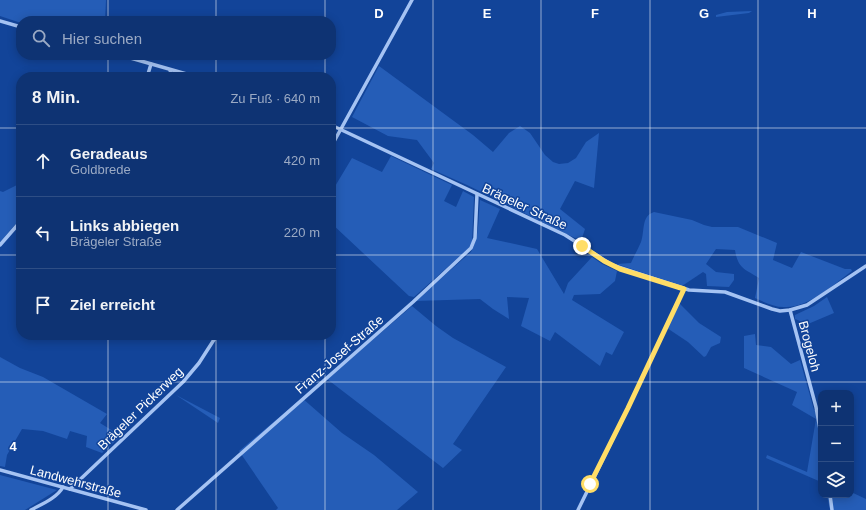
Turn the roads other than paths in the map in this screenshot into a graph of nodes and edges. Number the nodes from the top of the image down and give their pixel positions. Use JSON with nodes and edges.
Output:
{"nodes":[{"id":1,"x":412,"y":0,"type":"edge"},
{"id":2,"x":0,"y":21,"type":"edge"},
{"id":3,"x":16,"y":26,"type":"edge"},
{"id":4,"x":137,"y":60,"type":"edge"},
{"id":5,"x":151,"y":64,"type":"junction"},
{"id":6,"x":170,"y":70,"type":"joint"},
{"id":7,"x":149,"y":72,"type":"edge"},
{"id":8,"x":178,"y":72,"type":"edge"},
{"id":9,"x":336,"y":128,"type":"edge"},
{"id":10,"x":341,"y":130,"type":"junction"},
{"id":11,"x":336,"y":138,"type":"edge"},
{"id":12,"x":477,"y":194,"type":"junction"},
{"id":13,"x":16,"y":227,"type":"edge"},
{"id":14,"x":0,"y":245,"type":"edge"},
{"id":15,"x":866,"y":266,"type":"edge"},
{"id":16,"x":684,"y":289,"type":"junction"},
{"id":17,"x":790,"y":310,"type":"junction"},
{"id":18,"x":213,"y":340,"type":"edge"},
{"id":19,"x":819,"y":426,"type":"edge"},
{"id":20,"x":0,"y":470,"type":"edge"},
{"id":21,"x":63,"y":488,"type":"junction"},
{"id":22,"x":70,"y":489,"type":"junction"},
{"id":23,"x":830,"y":498,"type":"edge"},
{"id":24,"x":31,"y":510,"type":"edge"},
{"id":25,"x":146,"y":510,"type":"edge"},
{"id":26,"x":177,"y":510,"type":"edge"},
{"id":27,"x":578,"y":510,"type":"edge"},
{"id":28,"x":832,"y":510,"type":"edge"}],
"edges":[{"from":1,"to":10,"type":"street"},
{"from":2,"to":3,"type":"street"},
{"from":4,"to":5,"type":"street"},
{"from":5,"to":6,"type":"street"},
{"from":5,"to":7,"type":"street"},
{"from":6,"to":8,"type":"street"},
{"from":9,"to":10,"type":"street","name":"Brägeler Straße"},
{"from":10,"to":11,"type":"street"},
{"from":10,"to":12,"type":"street","name":"Brägeler Straße"},
{"from":12,"to":16,"type":"street","name":"Brägeler Straße"},
{"from":12,"to":26,"type":"street","name":"Franz-Josef-Straße"},
{"from":13,"to":14,"type":"street"},
{"from":15,"to":17,"type":"street","name":"Brägeler Straße"},
{"from":16,"to":17,"type":"street","name":"Brägeler Straße"},
{"from":16,"to":27,"type":"street"},
{"from":17,"to":19,"type":"street","name":"Brogeloh"},
{"from":18,"to":22,"type":"street","name":"Brägeler Pickerweg"},
{"from":20,"to":21,"type":"street","name":"Landwehrstraße"},
{"from":21,"to":22,"type":"street","name":"Landwehrstraße"},
{"from":21,"to":24,"type":"street"},
{"from":22,"to":25,"type":"street","name":"Landwehrstraße"},
{"from":23,"to":28,"type":"street"}]}
